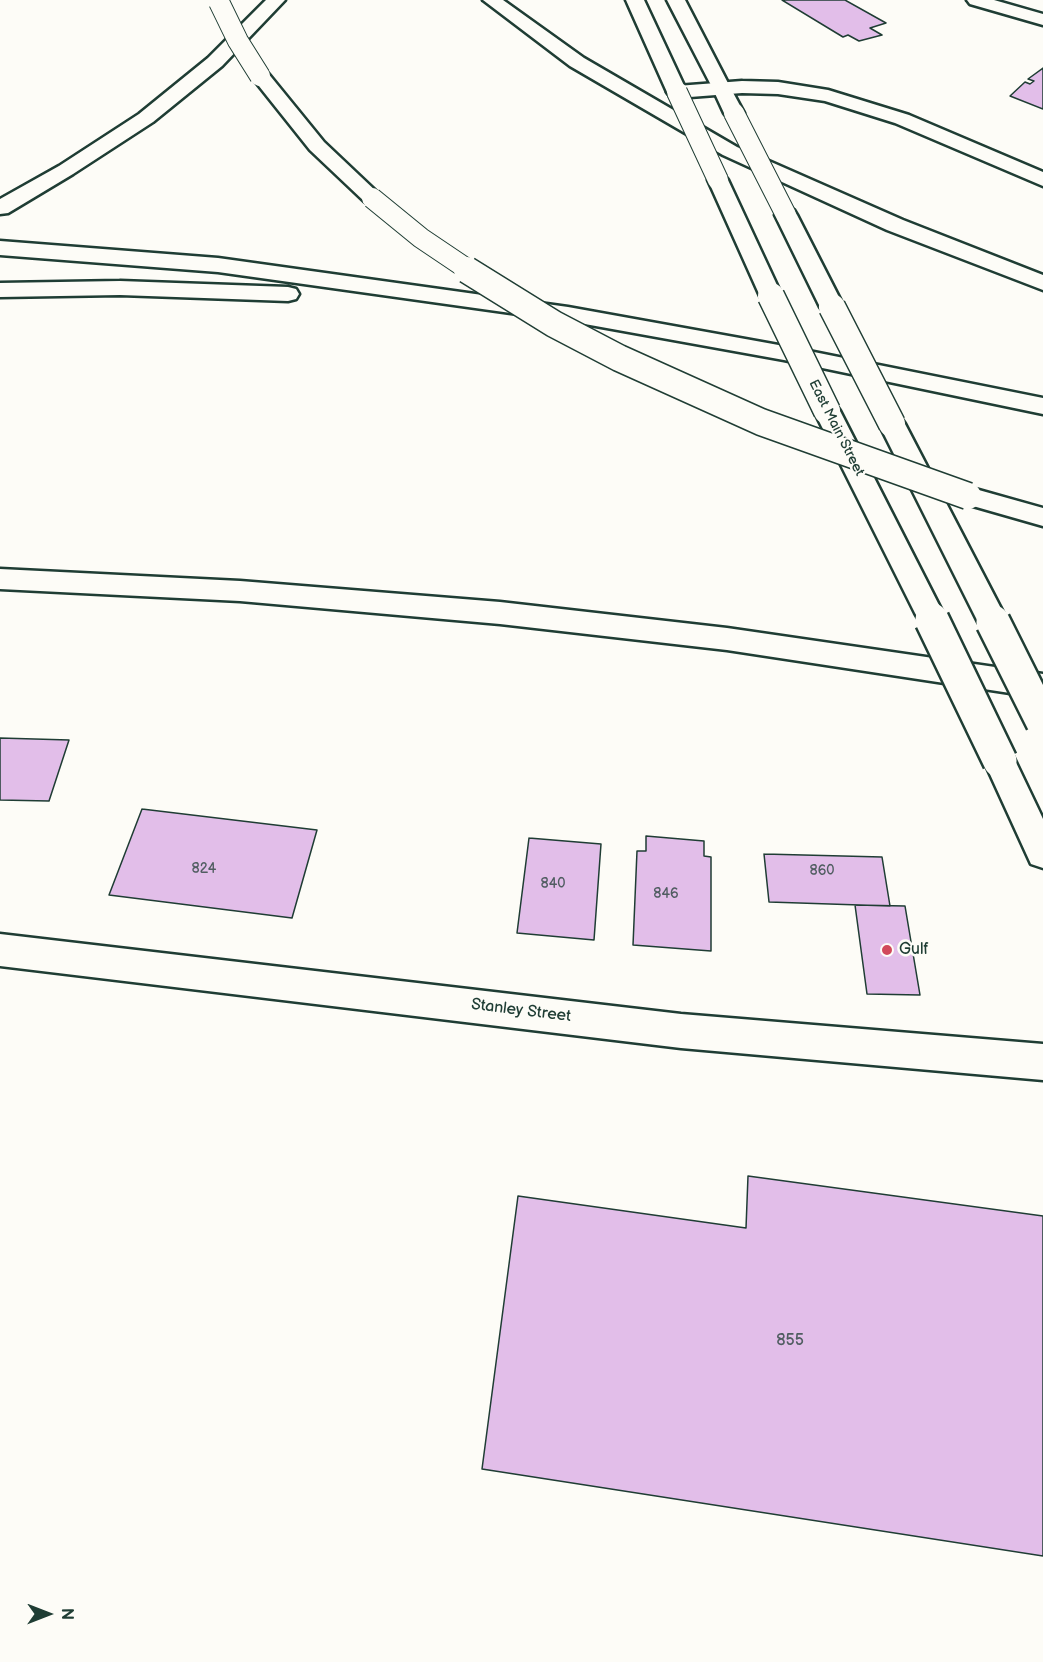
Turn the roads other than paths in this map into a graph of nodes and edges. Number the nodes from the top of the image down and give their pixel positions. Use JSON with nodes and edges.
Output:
{"nodes":[{"id":1,"x":276,"y":0,"type":"edge"},
{"id":2,"x":492,"y":0,"type":"edge"},
{"id":3,"x":635,"y":0,"type":"edge"},
{"id":4,"x":676,"y":0,"type":"edge"},
{"id":5,"x":976,"y":0,"type":"edge"},
{"id":6,"x":219,"y":1,"type":"edge"},
{"id":7,"x":1043,"y":20,"type":"edge"},
{"id":8,"x":721,"y":87,"type":"junction"},
{"id":9,"x":680,"y":89,"type":"junction"},
{"id":10,"x":1043,"y":180,"type":"edge"},
{"id":11,"x":4,"y":205,"type":"edge"},
{"id":12,"x":0,"y":248,"type":"edge"},
{"id":13,"x":1043,"y":283,"type":"edge"},
{"id":14,"x":0,"y":290,"type":"edge"},
{"id":15,"x":568,"y":314,"type":"junction"},
{"id":16,"x":1043,"y":406,"type":"edge"},
{"id":17,"x":1043,"y":517,"type":"edge"},
{"id":18,"x":0,"y":579,"type":"edge"},
{"id":19,"x":1043,"y":686,"type":"edge"},
{"id":20,"x":1043,"y":722,"type":"edge"},
{"id":21,"x":1043,"y":854,"type":"edge"},
{"id":22,"x":0,"y":950,"type":"edge"},
{"id":23,"x":1043,"y":1062,"type":"edge"}],
"edges":[{"from":1,"to":11,"type":"main road"},
{"from":2,"to":13,"type":"main road"},
{"from":3,"to":9,"type":"main road","name":"East Main Street"},
{"from":4,"to":8,"type":"main road"},
{"from":5,"to":7,"type":"main road"},
{"from":6,"to":17,"type":"main road","bridge":true},
{"from":8,"to":9,"type":"main road"},
{"from":8,"to":10,"type":"main road"},
{"from":8,"to":20,"type":"main road","bridge":true},
{"from":9,"to":21,"type":"main road","name":"East Main Street","bridge":true},
{"from":12,"to":15,"type":"main road"},
{"from":14,"to":15,"type":"main road"},
{"from":15,"to":16,"type":"main road"},
{"from":18,"to":19,"type":"main road"},
{"from":22,"to":23,"type":"main road","name":"Stanley Street"}]}
